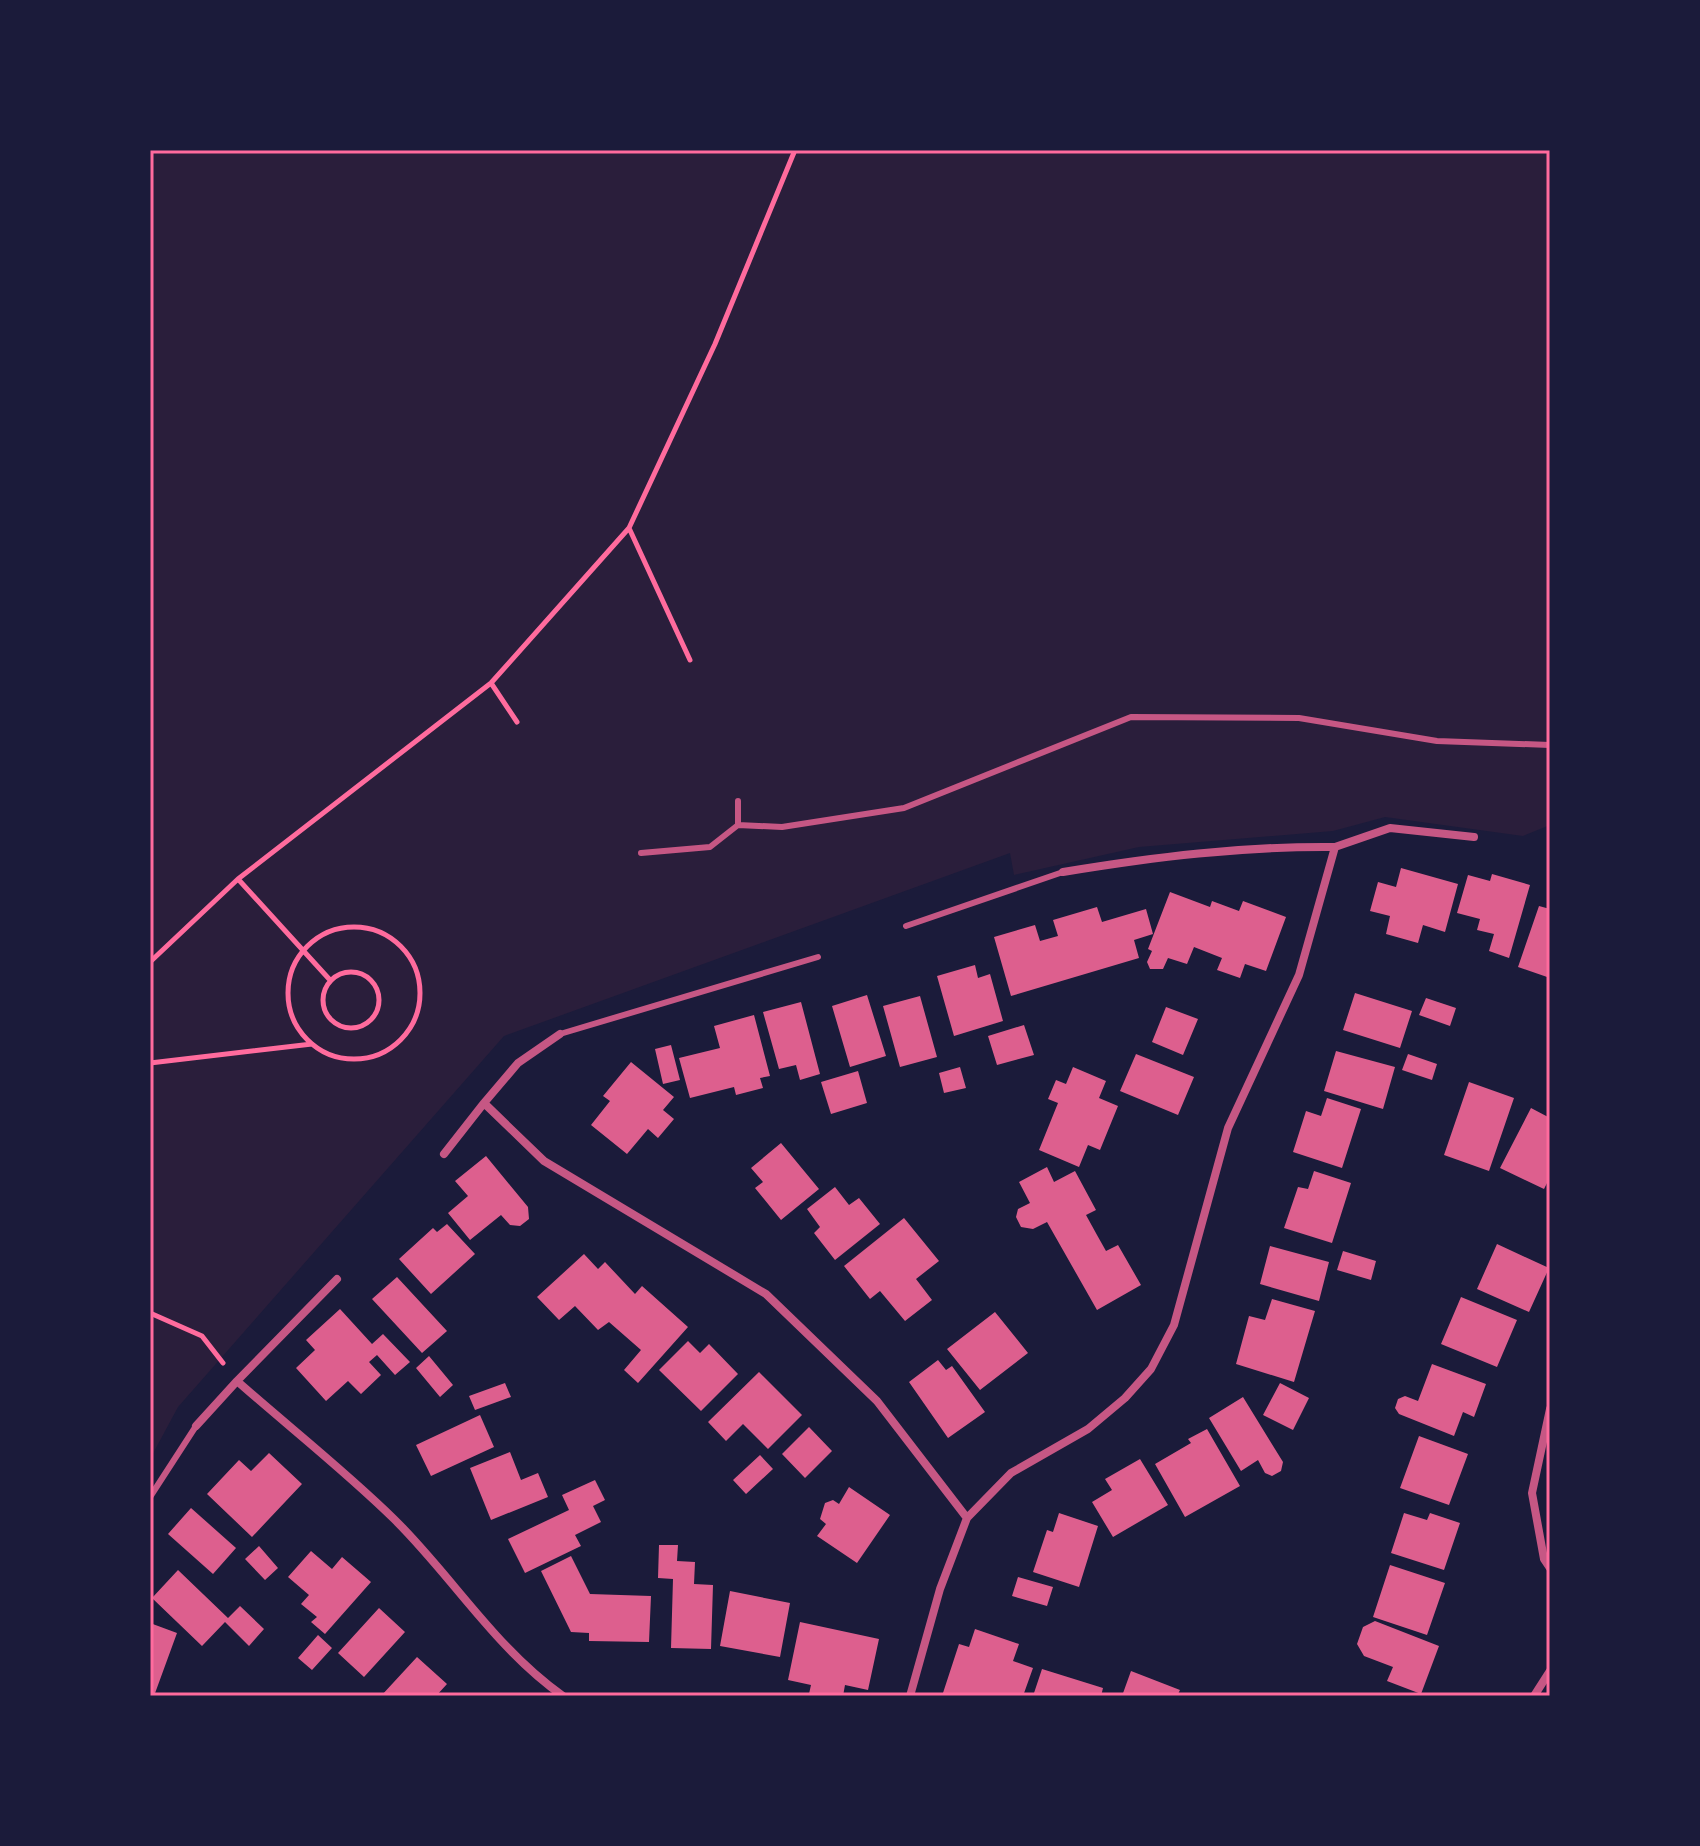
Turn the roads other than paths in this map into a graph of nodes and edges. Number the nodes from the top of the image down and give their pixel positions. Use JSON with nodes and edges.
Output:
{"nodes":[{"id":1,"x":1550,"y":745,"type":"edge"},
{"id":2,"x":738,"y":801,"type":"dead end"},
{"id":3,"x":738,"y":825,"type":"junction"},
{"id":4,"x":1474,"y":837,"type":"dead end"},
{"id":5,"x":1335,"y":847,"type":"junction"},
{"id":6,"x":641,"y":853,"type":"dead end"},
{"id":7,"x":1063,"y":872,"type":"joint"},
{"id":8,"x":906,"y":926,"type":"dead end"},
{"id":9,"x":818,"y":957,"type":"dead end"},
{"id":10,"x":560,"y":1034,"type":"joint"},
{"id":11,"x":484,"y":1103,"type":"junction"},
{"id":12,"x":444,"y":1154,"type":"dead end"},
{"id":13,"x":337,"y":1279,"type":"dead end"},
{"id":14,"x":237,"y":1381,"type":"junction"},
{"id":15,"x":1550,"y":1409,"type":"edge"},
{"id":16,"x":196,"y":1426,"type":"joint"},
{"id":17,"x":150,"y":1497,"type":"edge"},
{"id":18,"x":967,"y":1518,"type":"junction"},
{"id":19,"x":1550,"y":1568,"type":"edge"},
{"id":20,"x":1550,"y":1671,"type":"edge"},
{"id":21,"x":563,"y":1696,"type":"edge"},
{"id":22,"x":910,"y":1696,"type":"edge"},
{"id":23,"x":1534,"y":1696,"type":"edge"}],
"edges":[{"from":1,"to":3,"type":"lane"},
{"from":2,"to":3,"type":"lane"},
{"from":3,"to":6,"type":"lane"},
{"from":4,"to":5,"type":"street"},
{"from":5,"to":7,"type":"street"},
{"from":5,"to":18,"type":"street"},
{"from":7,"to":8,"type":"lane"},
{"from":9,"to":10,"type":"lane"},
{"from":10,"to":11,"type":"street"},
{"from":11,"to":12,"type":"street"},
{"from":11,"to":18,"type":"street"},
{"from":13,"to":14,"type":"street"},
{"from":14,"to":16,"type":"street"},
{"from":14,"to":21,"type":"street"},
{"from":15,"to":19,"type":"street"},
{"from":16,"to":17,"type":"lane"},
{"from":18,"to":22,"type":"street"},
{"from":20,"to":23,"type":"street"}]}
